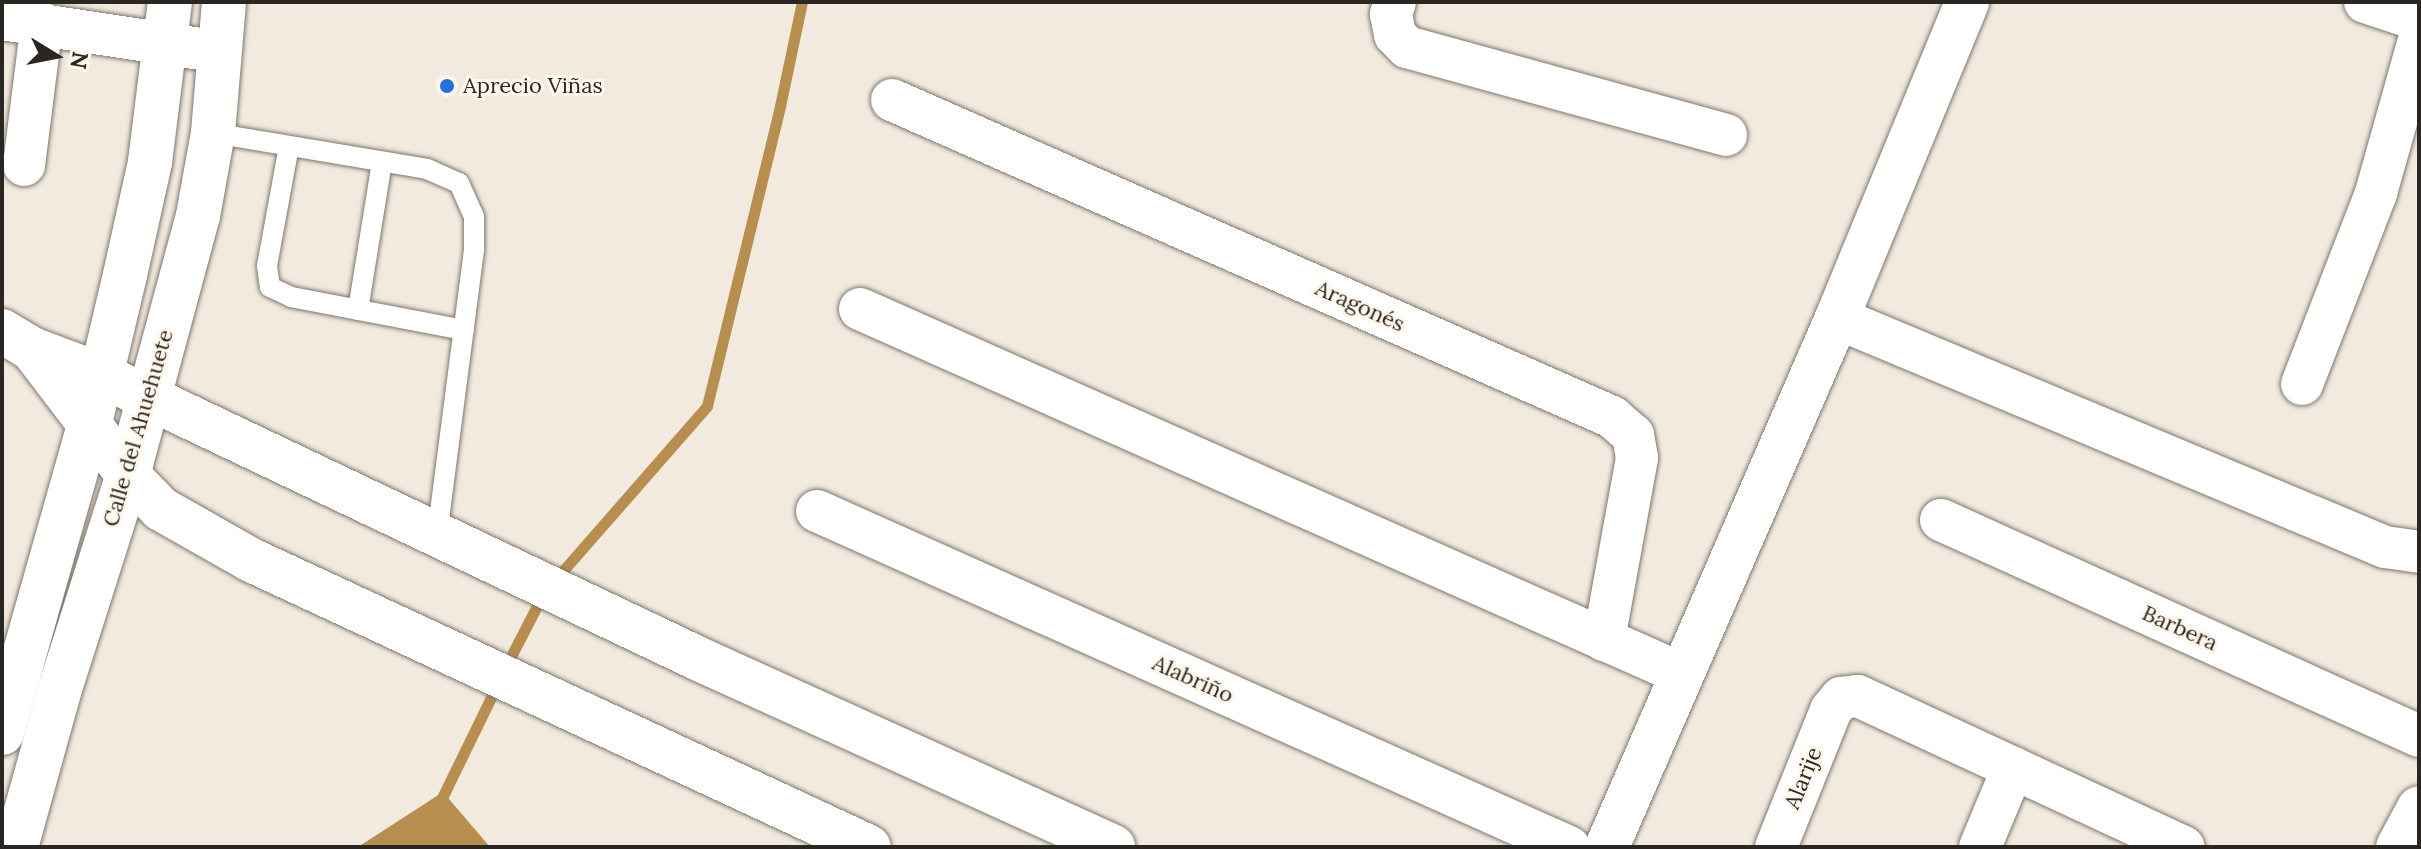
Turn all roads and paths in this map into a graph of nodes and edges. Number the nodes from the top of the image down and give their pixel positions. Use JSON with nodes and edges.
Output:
{"nodes":[{"id":1,"x":224,"y":2,"type":"edge"},
{"id":2,"x":1967,"y":2,"type":"edge"},
{"id":3,"x":2365,"y":2,"type":"edge"},
{"id":4,"x":1395,"y":18,"type":"edge"},
{"id":5,"x":2419,"y":20,"type":"edge"},
{"id":6,"x":22,"y":21,"type":"edge"},
{"id":7,"x":168,"y":22,"type":"edge"},
{"id":8,"x":2419,"y":40,"type":"edge"},
{"id":9,"x":220,"y":52,"type":"junction"},
{"id":10,"x":892,"y":100,"type":"dead end"},
{"id":11,"x":213,"y":133,"type":"junction"},
{"id":12,"x":1726,"y":135,"type":"dead end"},
{"id":13,"x":289,"y":146,"type":"junction"},
{"id":14,"x":382,"y":162,"type":"junction"},
{"id":15,"x":24,"y":165,"type":"dead end"},
{"id":16,"x":860,"y":309,"type":"dead end"},
{"id":17,"x":358,"y":310,"type":"junction"},
{"id":18,"x":1837,"y":318,"type":"junction"},
{"id":19,"x":464,"y":330,"type":"junction"},
{"id":20,"x":17,"y":340,"type":"edge"},
{"id":21,"x":101,"y":375,"type":"junction"},
{"id":22,"x":2302,"y":384,"type":"dead end"},
{"id":23,"x":147,"y":398,"type":"junction"},
{"id":24,"x":90,"y":423,"type":"junction"},
{"id":25,"x":128,"y":475,"type":"junction"},
{"id":26,"x":817,"y":511,"type":"dead end"},
{"id":27,"x":1941,"y":520,"type":"dead end"},
{"id":28,"x":437,"y":535,"type":"junction"},
{"id":29,"x":2419,"y":552,"type":"edge"},
{"id":30,"x":1604,"y":640,"type":"junction"},
{"id":31,"x":1680,"y":673,"type":"junction"},
{"id":32,"x":2,"y":733,"type":"edge"},
{"id":33,"x":2419,"y":736,"type":"edge"},
{"id":34,"x":2013,"y":768,"type":"junction"},
{"id":35,"x":2419,"y":808,"type":"edge"},
{"id":36,"x":16,"y":847,"type":"edge"},
{"id":37,"x":869,"y":847,"type":"edge"},
{"id":38,"x":1113,"y":847,"type":"edge"},
{"id":39,"x":1569,"y":847,"type":"edge"},
{"id":40,"x":1607,"y":847,"type":"edge"},
{"id":41,"x":1776,"y":847,"type":"edge"},
{"id":42,"x":1980,"y":847,"type":"edge"},
{"id":43,"x":2184,"y":847,"type":"edge"},
{"id":44,"x":2398,"y":847,"type":"edge"}],
"edges":[{"from":1,"to":9,"type":"street","name":"Calle del Ahuehuete"},
{"from":2,"to":18,"type":"street"},
{"from":3,"to":5,"type":"street"},
{"from":4,"to":12,"type":"street"},
{"from":6,"to":7,"type":"street"},
{"from":6,"to":15,"type":"street"},
{"from":7,"to":9,"type":"street"},
{"from":7,"to":21,"type":"street","name":"Calle del Ahuehuete"},
{"from":8,"to":22,"type":"street"},
{"from":9,"to":11,"type":"street","name":"Calle del Ahuehuete"},
{"from":10,"to":30,"type":"street","name":"Aragonés"},
{"from":11,"to":13,"type":"lane"},
{"from":11,"to":23,"type":"street","name":"Calle del Ahuehuete"},
{"from":13,"to":14,"type":"lane"},
{"from":13,"to":17,"type":"lane"},
{"from":14,"to":17,"type":"lane"},
{"from":14,"to":19,"type":"lane"},
{"from":16,"to":30,"type":"street"},
{"from":17,"to":19,"type":"lane"},
{"from":18,"to":29,"type":"street"},
{"from":18,"to":31,"type":"street"},
{"from":19,"to":28,"type":"lane"},
{"from":20,"to":21,"type":"street"},
{"from":20,"to":24,"type":"street"},
{"from":21,"to":23,"type":"street"},
{"from":21,"to":24,"type":"street","name":"Calle del Ahuehuete"},
{"from":23,"to":25,"type":"street","name":"Calle del Ahuehuete"},
{"from":23,"to":28,"type":"street"},
{"from":24,"to":25,"type":"street"},
{"from":24,"to":32,"type":"street","name":"Calle del Ahuehuete"},
{"from":25,"to":36,"type":"street","name":"Calle del Ahuehuete"},
{"from":25,"to":37,"type":"street"},
{"from":26,"to":39,"type":"street","name":"Alabriño"},
{"from":27,"to":33,"type":"street","name":"Barbera"},
{"from":28,"to":38,"type":"street"},
{"from":30,"to":31,"type":"street"},
{"from":31,"to":40,"type":"street"},
{"from":34,"to":41,"type":"street","name":"Alarije"},
{"from":34,"to":42,"type":"street"},
{"from":34,"to":43,"type":"street"},
{"from":35,"to":44,"type":"street"}]}
